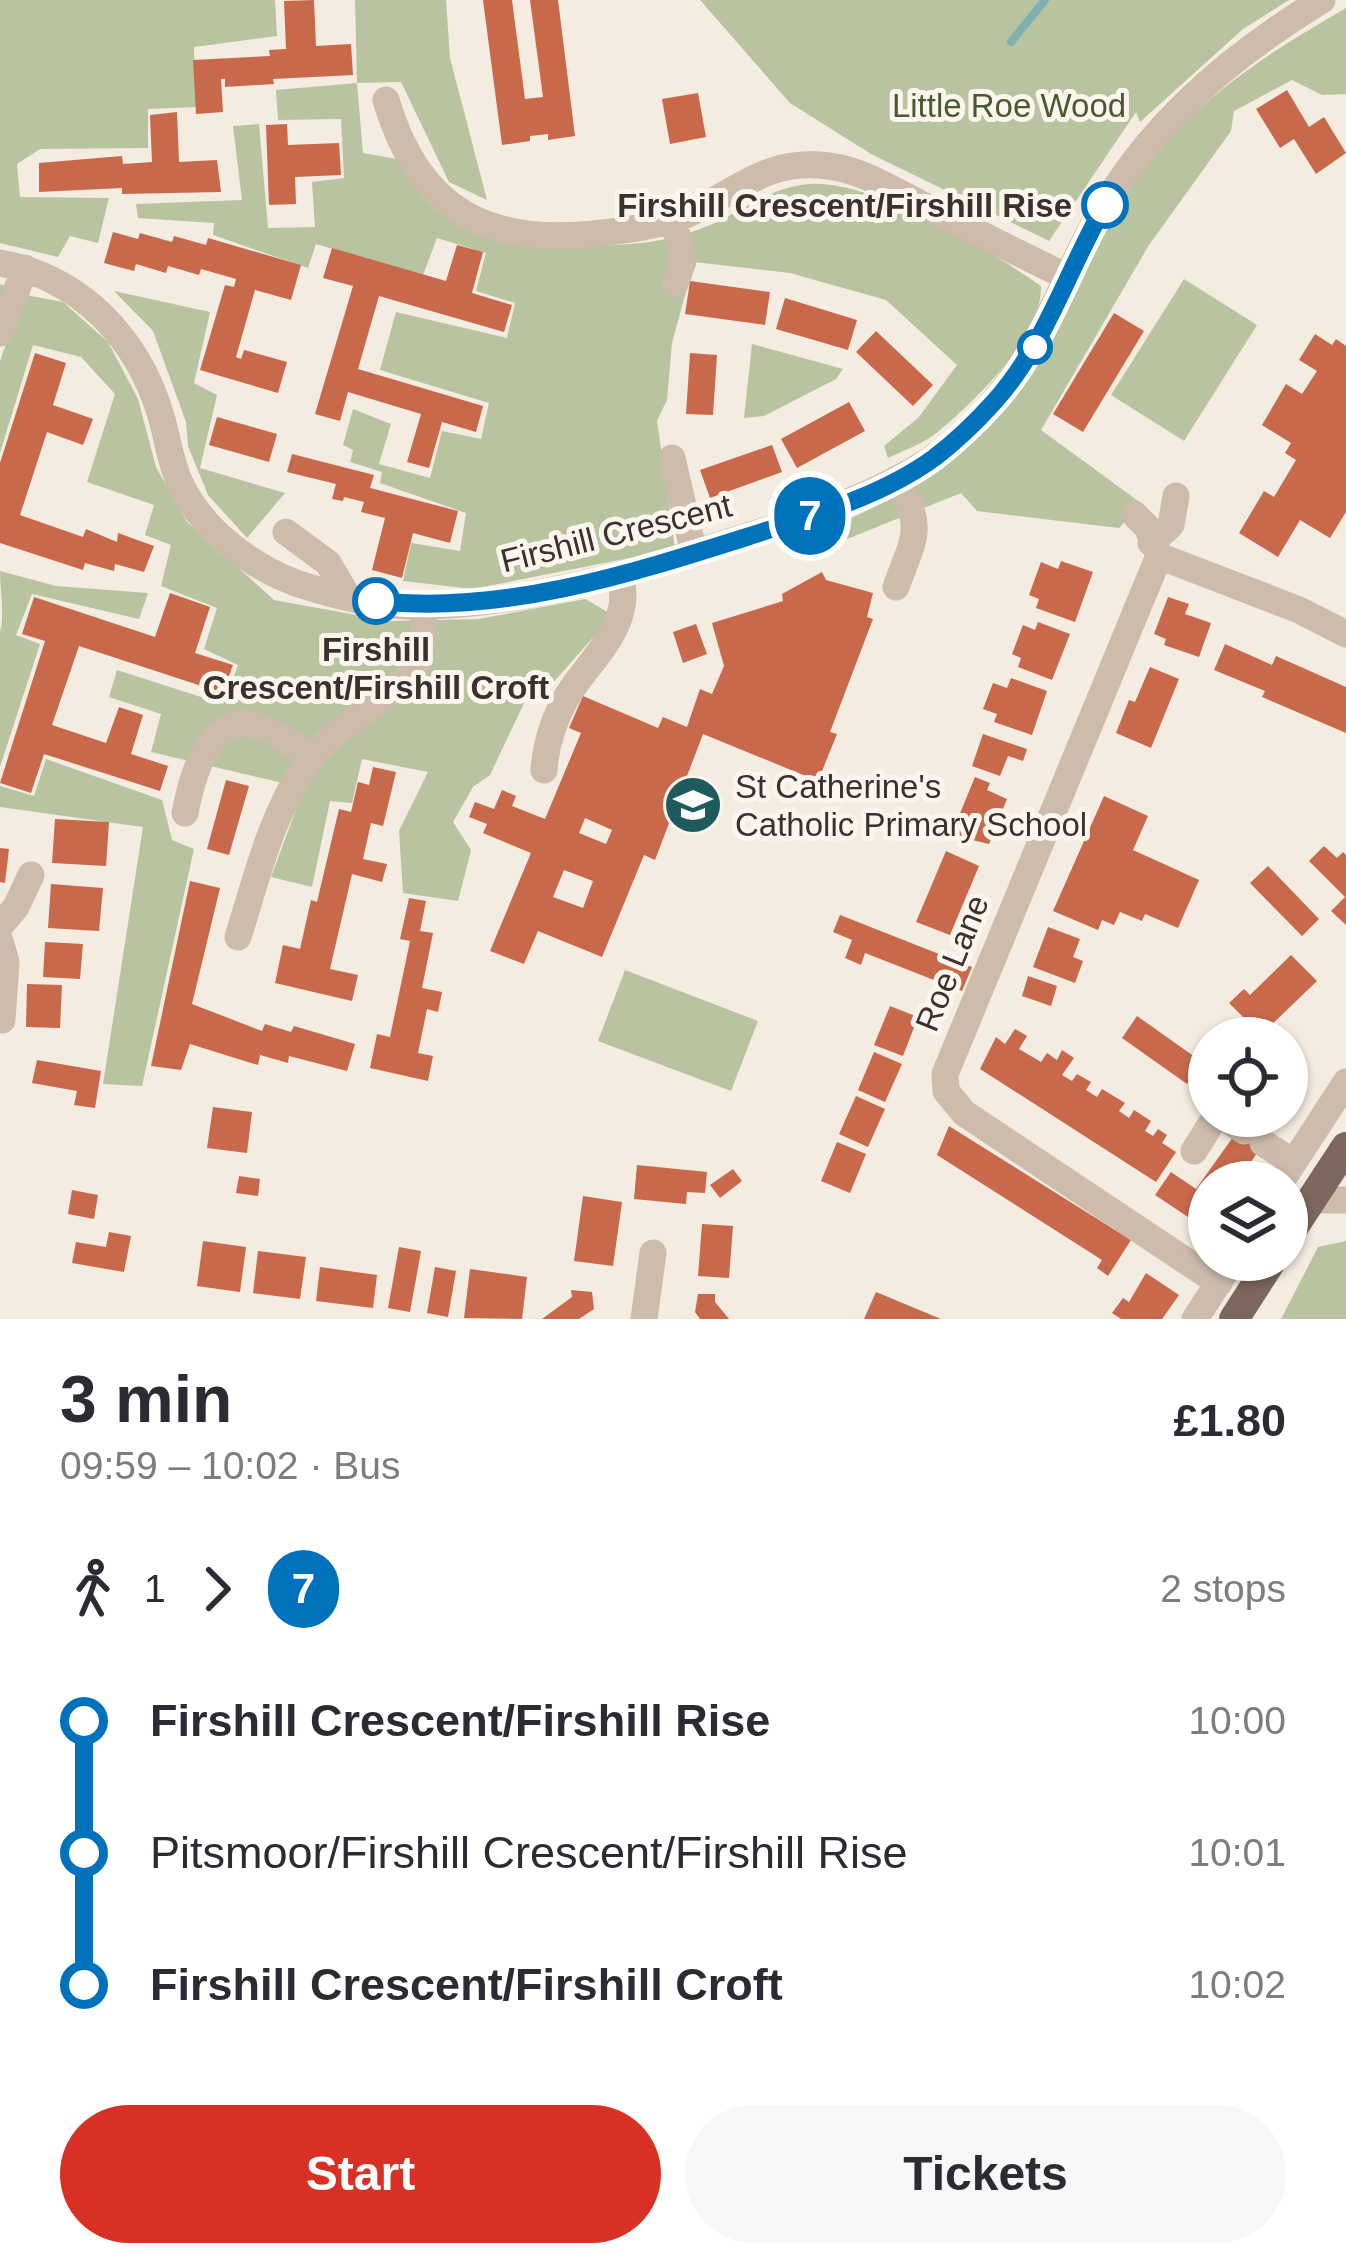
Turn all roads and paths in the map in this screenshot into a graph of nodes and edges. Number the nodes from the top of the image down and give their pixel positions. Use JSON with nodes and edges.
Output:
{"nodes":[{"id":1,"x":1322,"y":0,"type":"edge"},
{"id":2,"x":386,"y":100,"type":"dead end"},
{"id":3,"x":673,"y":218,"type":"junction"},
{"id":4,"x":12,"y":265,"type":"edge"},
{"id":5,"x":1069,"y":278,"type":"junction"},
{"id":6,"x":675,"y":284,"type":"dead end"},
{"id":7,"x":0,"y":333,"type":"edge"},
{"id":8,"x":672,"y":458,"type":"dead end"},
{"id":9,"x":896,"y":479,"type":"junction"},
{"id":10,"x":1177,"y":496,"type":"dead end"},
{"id":11,"x":1134,"y":514,"type":"dead end"},
{"id":12,"x":286,"y":532,"type":"dead end"},
{"id":13,"x":1155,"y":550,"type":"junction"},
{"id":14,"x":694,"y":554,"type":"junction"},
{"id":15,"x":620,"y":574,"type":"junction"},
{"id":16,"x":896,"y":587,"type":"dead end"},
{"id":17,"x":348,"y":597,"type":"junction"},
{"id":18,"x":424,"y":606,"type":"junction"},
{"id":19,"x":1346,"y":634,"type":"edge"},
{"id":20,"x":311,"y":757,"type":"junction"},
{"id":21,"x":544,"y":770,"type":"dead end"},
{"id":22,"x":185,"y":813,"type":"dead end"},
{"id":23,"x":31,"y":875,"type":"dead end"},
{"id":24,"x":0,"y":926,"type":"edge"},
{"id":25,"x":238,"y":937,"type":"dead end"},
{"id":26,"x":0,"y":941,"type":"edge"},
{"id":27,"x":2,"y":1020,"type":"edge"},
{"id":28,"x":1346,"y":1082,"type":"edge"},
{"id":29,"x":1218,"y":1137,"type":"edge"},
{"id":30,"x":1248,"y":1137,"type":"edge"},
{"id":31,"x":1346,"y":1147,"type":"edge"},
{"id":32,"x":1194,"y":1151,"type":"dead end"},
{"id":33,"x":1275,"y":1161,"type":"edge"},
{"id":34,"x":1294,"y":1161,"type":"edge"},
{"id":35,"x":1309,"y":1200,"type":"joint"},
{"id":36,"x":1346,"y":1200,"type":"edge"},
{"id":37,"x":1188,"y":1248,"type":"edge"},
{"id":38,"x":653,"y":1252,"type":"dead end"},
{"id":39,"x":1220,"y":1281,"type":"edge"},
{"id":40,"x":1259,"y":1281,"type":"edge"},
{"id":41,"x":1235,"y":1318,"type":"edge"},
{"id":42,"x":644,"y":1319,"type":"edge"},
{"id":43,"x":1195,"y":1319,"type":"edge"}],
"edges":[{"from":1,"to":5,"type":"street","name":"Firshill Crescent"},
{"from":2,"to":3,"type":"street"},
{"from":3,"to":5,"type":"street"},
{"from":3,"to":6,"type":"street"},
{"from":4,"to":7,"type":"street"},
{"from":4,"to":17,"type":"street","name":"Firshill Crescent"},
{"from":5,"to":9,"type":"street","name":"Firshill Crescent"},
{"from":8,"to":14,"type":"street"},
{"from":9,"to":14,"type":"street","name":"Firshill Crescent"},
{"from":9,"to":16,"type":"street"},
{"from":10,"to":13,"type":"street"},
{"from":11,"to":13,"type":"street"},
{"from":12,"to":17,"type":"street"},
{"from":13,"to":19,"type":"street"},
{"from":13,"to":37,"type":"street","name":"Roe Lane"},
{"from":14,"to":15,"type":"street","name":"Firshill Crescent"},
{"from":15,"to":18,"type":"street","name":"Firshill Crescent"},
{"from":15,"to":21,"type":"street"},
{"from":17,"to":18,"type":"street","name":"Firshill Crescent"},
{"from":18,"to":20,"type":"street"},
{"from":20,"to":22,"type":"street"},
{"from":20,"to":25,"type":"street"},
{"from":23,"to":24,"type":"street"},
{"from":26,"to":27,"type":"street"},
{"from":28,"to":34,"type":"street"},
{"from":29,"to":32,"type":"street"},
{"from":30,"to":33,"type":"street"},
{"from":31,"to":35,"type":"main road"},
{"from":35,"to":36,"type":"street"},
{"from":38,"to":42,"type":"street"},
{"from":39,"to":43,"type":"street"},
{"from":40,"to":41,"type":"main road"}]}
